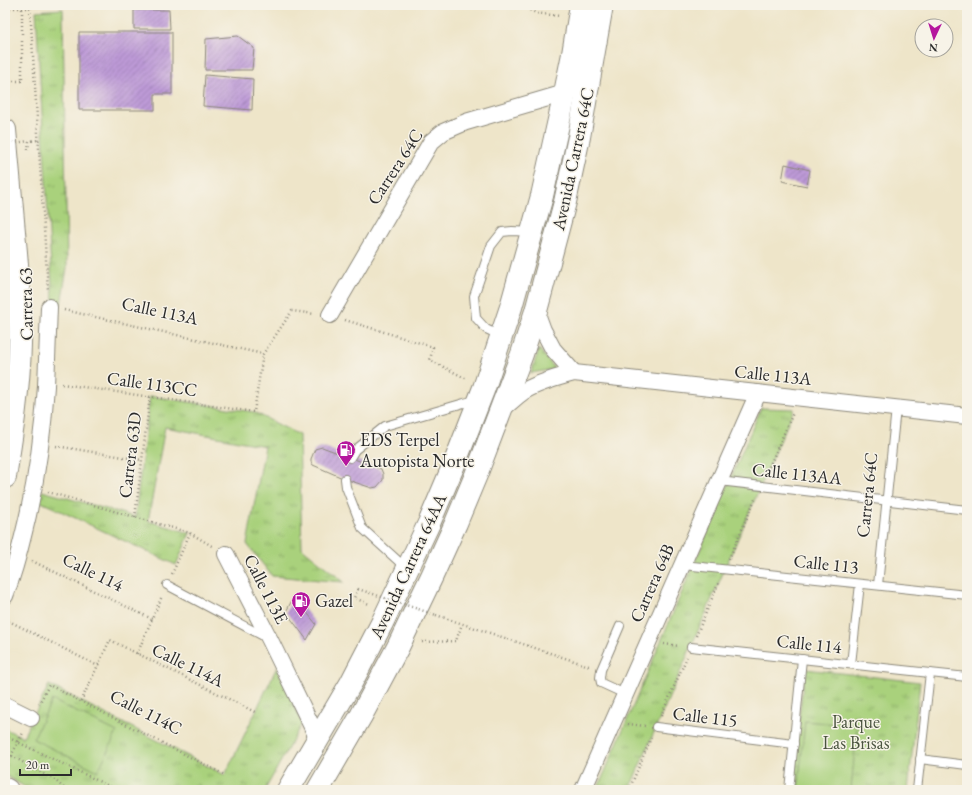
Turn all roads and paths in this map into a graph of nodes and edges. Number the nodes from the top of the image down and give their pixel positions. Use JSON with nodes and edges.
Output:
{"nodes":[{"id":1,"x":55,"y":5,"type":"edge"},
{"id":2,"x":71,"y":5,"type":"edge"},
{"id":3,"x":519,"y":5,"type":"edge"},
{"id":4,"x":602,"y":5,"type":"edge"},
{"id":5,"x":6,"y":8,"type":"edge"},
{"id":6,"x":22,"y":8,"type":"junction"},
{"id":7,"x":580,"y":11,"type":"edge"},
{"id":8,"x":13,"y":81,"type":"dead end"},
{"id":9,"x":565,"y":93,"type":"junction"},
{"id":10,"x":5,"y":130,"type":"edge"},
{"id":11,"x":38,"y":140,"type":"junction"},
{"id":12,"x":5,"y":144,"type":"edge"},
{"id":13,"x":532,"y":232,"type":"junction"},
{"id":14,"x":49,"y":307,"type":"junction"},
{"id":15,"x":511,"y":307,"type":"joint"},
{"id":16,"x":536,"y":311,"type":"junction"},
{"id":17,"x":330,"y":316,"type":"junction"},
{"id":18,"x":502,"y":337,"type":"junction"},
{"id":19,"x":263,"y":354,"type":"junction"},
{"id":20,"x":574,"y":373,"type":"junction"},
{"id":21,"x":46,"y":381,"type":"junction"},
{"id":22,"x":758,"y":393,"type":"junction"},
{"id":23,"x":481,"y":394,"type":"junction"},
{"id":24,"x":150,"y":396,"type":"junction"},
{"id":25,"x":799,"y":398,"type":"junction"},
{"id":26,"x":896,"y":408,"type":"junction"},
{"id":27,"x":500,"y":411,"type":"junction"},
{"id":28,"x":967,"y":416,"type":"edge"},
{"id":29,"x":40,"y":444,"type":"junction"},
{"id":30,"x":350,"y":458,"type":"dead end"},
{"id":31,"x":142,"y":460,"type":"junction"},
{"id":32,"x":5,"y":477,"type":"edge"},
{"id":33,"x":345,"y":479,"type":"dead end"},
{"id":34,"x":719,"y":481,"type":"junction"},
{"id":35,"x":761,"y":486,"type":"junction"},
{"id":36,"x":34,"y":488,"type":"junction"},
{"id":37,"x":887,"y":500,"type":"junction"},
{"id":38,"x":967,"y":510,"type":"edge"},
{"id":39,"x":135,"y":517,"type":"junction"},
{"id":40,"x":19,"y":554,"type":"junction"},
{"id":41,"x":226,"y":554,"type":"joint"},
{"id":42,"x":682,"y":565,"type":"junction"},
{"id":43,"x":725,"y":569,"type":"junction"},
{"id":44,"x":408,"y":570,"type":"junction"},
{"id":45,"x":167,"y":584,"type":"dead end"},
{"id":46,"x":860,"y":584,"type":"junction"},
{"id":47,"x":878,"y":585,"type":"junction"},
{"id":48,"x":967,"y":595,"type":"edge"},
{"id":49,"x":5,"y":596,"type":"edge"},
{"id":50,"x":369,"y":604,"type":"dead end"},
{"id":51,"x":5,"y":619,"type":"edge"},
{"id":52,"x":152,"y":619,"type":"dead end"},
{"id":53,"x":462,"y":624,"type":"junction"},
{"id":54,"x":620,"y":626,"type":"dead end"},
{"id":55,"x":270,"y":640,"type":"junction"},
{"id":56,"x":416,"y":642,"type":"dead end"},
{"id":57,"x":648,"y":643,"type":"junction"},
{"id":58,"x":691,"y":647,"type":"junction"},
{"id":59,"x":802,"y":659,"type":"junction"},
{"id":60,"x":851,"y":664,"type":"junction"},
{"id":61,"x":98,"y":666,"type":"junction"},
{"id":62,"x":601,"y":670,"type":"junction"},
{"id":63,"x":930,"y":673,"type":"junction"},
{"id":64,"x":967,"y":677,"type":"edge"},
{"id":65,"x":49,"y":685,"type":"dead end"},
{"id":66,"x":625,"y":694,"type":"junction"},
{"id":67,"x":81,"y":701,"type":"junction"},
{"id":68,"x":5,"y":705,"type":"edge"},
{"id":69,"x":256,"y":712,"type":"dead end"},
{"id":70,"x":31,"y":718,"type":"dead end"},
{"id":71,"x":612,"y":722,"type":"junction"},
{"id":72,"x":656,"y":728,"type":"junction"},
{"id":73,"x":5,"y":736,"type":"edge"},
{"id":74,"x":318,"y":739,"type":"junction"},
{"id":75,"x":794,"y":744,"type":"junction"},
{"id":76,"x":5,"y":752,"type":"edge"},
{"id":77,"x":920,"y":759,"type":"junction"},
{"id":78,"x":967,"y":765,"type":"edge"},
{"id":79,"x":225,"y":775,"type":"dead end"},
{"id":80,"x":66,"y":790,"type":"edge"},
{"id":81,"x":117,"y":790,"type":"edge"},
{"id":82,"x":288,"y":790,"type":"edge"},
{"id":83,"x":318,"y":790,"type":"edge"},
{"id":84,"x":583,"y":790,"type":"edge"},
{"id":85,"x":629,"y":790,"type":"edge"},
{"id":86,"x":789,"y":790,"type":"edge"},
{"id":87,"x":917,"y":790,"type":"edge"}],
"edges":[{"from":1,"to":2,"type":"path"},
{"from":3,"to":7,"type":"path"},
{"from":4,"to":16,"type":"main road","name":"Avenida Carrera 64C"},
{"from":5,"to":6,"type":"path"},
{"from":6,"to":8,"type":"path"},
{"from":6,"to":11,"type":"path","name":"Carrera 63"},
{"from":7,"to":9,"type":"main road","name":"Avenida Carrera 64C"},
{"from":9,"to":13,"type":"main road","name":"Avenida Carrera 64C"},
{"from":9,"to":17,"type":"street","name":"Carrera 64C"},
{"from":10,"to":32,"type":"main road"},
{"from":11,"to":12,"type":"path","bridge":true},
{"from":11,"to":14,"type":"path","name":"Carrera 63"},
{"from":13,"to":15,"type":"main road","name":"Avenida Carrera 64C"},
{"from":13,"to":18,"type":"lane"},
{"from":14,"to":19,"type":"path","name":"Calle 113A"},
{"from":14,"to":21,"type":"street","name":"Carrera 63"},
{"from":15,"to":18,"type":"main road","name":"Avenida Carrera 64AA"},
{"from":16,"to":20,"type":"street"},
{"from":16,"to":27,"type":"main road","name":"Avenida Carrera 64AA"},
{"from":17,"to":19,"type":"path"},
{"from":17,"to":23,"type":"path"},
{"from":18,"to":23,"type":"main road","name":"Avenida Carrera 64AA"},
{"from":19,"to":24,"type":"path","name":"Calle 113CC"},
{"from":20,"to":22,"type":"street","name":"Calle 113A"},
{"from":20,"to":27,"type":"street","name":"Calle 113A"},
{"from":21,"to":24,"type":"path","name":"Calle 113CC"},
{"from":21,"to":29,"type":"street","name":"Carrera 63"},
{"from":22,"to":25,"type":"street","name":"Calle 113A"},
{"from":22,"to":34,"type":"street","name":"Carrera 64B"},
{"from":23,"to":30,"type":"lane"},
{"from":23,"to":44,"type":"main road","name":"Avenida Carrera 64AA"},
{"from":24,"to":31,"type":"path","name":"Carrera 63D"},
{"from":25,"to":26,"type":"street","name":"Calle 113A"},
{"from":25,"to":35,"type":"path"},
{"from":26,"to":28,"type":"street","name":"Calle 113A"},
{"from":26,"to":37,"type":"lane","name":"Carrera 64C"},
{"from":27,"to":83,"type":"main road","name":"Avenida Carrera 64AA"},
{"from":29,"to":31,"type":"path"},
{"from":29,"to":36,"type":"street","name":"Carrera 63"},
{"from":31,"to":39,"type":"path","name":"Carrera 63D"},
{"from":33,"to":44,"type":"lane"},
{"from":34,"to":35,"type":"lane","name":"Calle 113AA"},
{"from":34,"to":42,"type":"street","name":"Carrera 64B"},
{"from":35,"to":37,"type":"lane","name":"Calle 113AA"},
{"from":35,"to":43,"type":"path"},
{"from":36,"to":39,"type":"path","name":"Calle 113E"},
{"from":36,"to":40,"type":"street","name":"Carrera 63"},
{"from":37,"to":38,"type":"lane","name":"Calle 113AA"},
{"from":37,"to":47,"type":"lane","name":"Carrera 64C"},
{"from":39,"to":41,"type":"path","name":"Calle 113E"},
{"from":40,"to":49,"type":"street","name":"Carrera 63"},
{"from":40,"to":52,"type":"path","name":"Calle 114"},
{"from":41,"to":55,"type":"street","name":"Calle 113E"},
{"from":42,"to":43,"type":"lane","name":"Calle 113"},
{"from":42,"to":57,"type":"street","name":"Carrera 64B"},
{"from":43,"to":46,"type":"lane","name":"Calle 113"},
{"from":43,"to":58,"type":"path"},
{"from":44,"to":74,"type":"main road","name":"Avenida Carrera 64AA"},
{"from":45,"to":55,"type":"lane"},
{"from":46,"to":47,"type":"lane","name":"Calle 113"},
{"from":46,"to":60,"type":"lane"},
{"from":47,"to":48,"type":"lane","name":"Calle 113"},
{"from":50,"to":53,"type":"path","bridge":true},
{"from":51,"to":61,"type":"path"},
{"from":53,"to":56,"type":"path"},
{"from":53,"to":62,"type":"path"},
{"from":54,"to":62,"type":"lane"},
{"from":55,"to":74,"type":"street","name":"Calle 113E"},
{"from":57,"to":58,"type":"path"},
{"from":57,"to":66,"type":"street","name":"Carrera 64B"},
{"from":58,"to":59,"type":"lane","name":"Calle 114"},
{"from":58,"to":72,"type":"path"},
{"from":59,"to":60,"type":"lane","name":"Calle 114"},
{"from":59,"to":75,"type":"lane"},
{"from":60,"to":63,"type":"lane","name":"Calle 114"},
{"from":61,"to":67,"type":"path"},
{"from":61,"to":69,"type":"path","name":"Calle 114A"},
{"from":62,"to":66,"type":"lane"},
{"from":63,"to":64,"type":"lane","name":"Calle 114"},
{"from":63,"to":77,"type":"lane"},
{"from":65,"to":67,"type":"path","name":"Calle 114C"},
{"from":66,"to":71,"type":"street","name":"Carrera 64B"},
{"from":67,"to":79,"type":"path","name":"Calle 114C"},
{"from":68,"to":70,"type":"street"},
{"from":71,"to":72,"type":"path","name":"Calle 115"},
{"from":71,"to":84,"type":"street","name":"Carrera 64B"},
{"from":72,"to":75,"type":"lane","name":"Calle 115"},
{"from":72,"to":85,"type":"path"},
{"from":73,"to":81,"type":"path"},
{"from":74,"to":82,"type":"main road","name":"Avenida Carrera 64AA"},
{"from":75,"to":86,"type":"lane"},
{"from":76,"to":80,"type":"path"},
{"from":77,"to":78,"type":"lane"},
{"from":77,"to":87,"type":"lane"}]}
